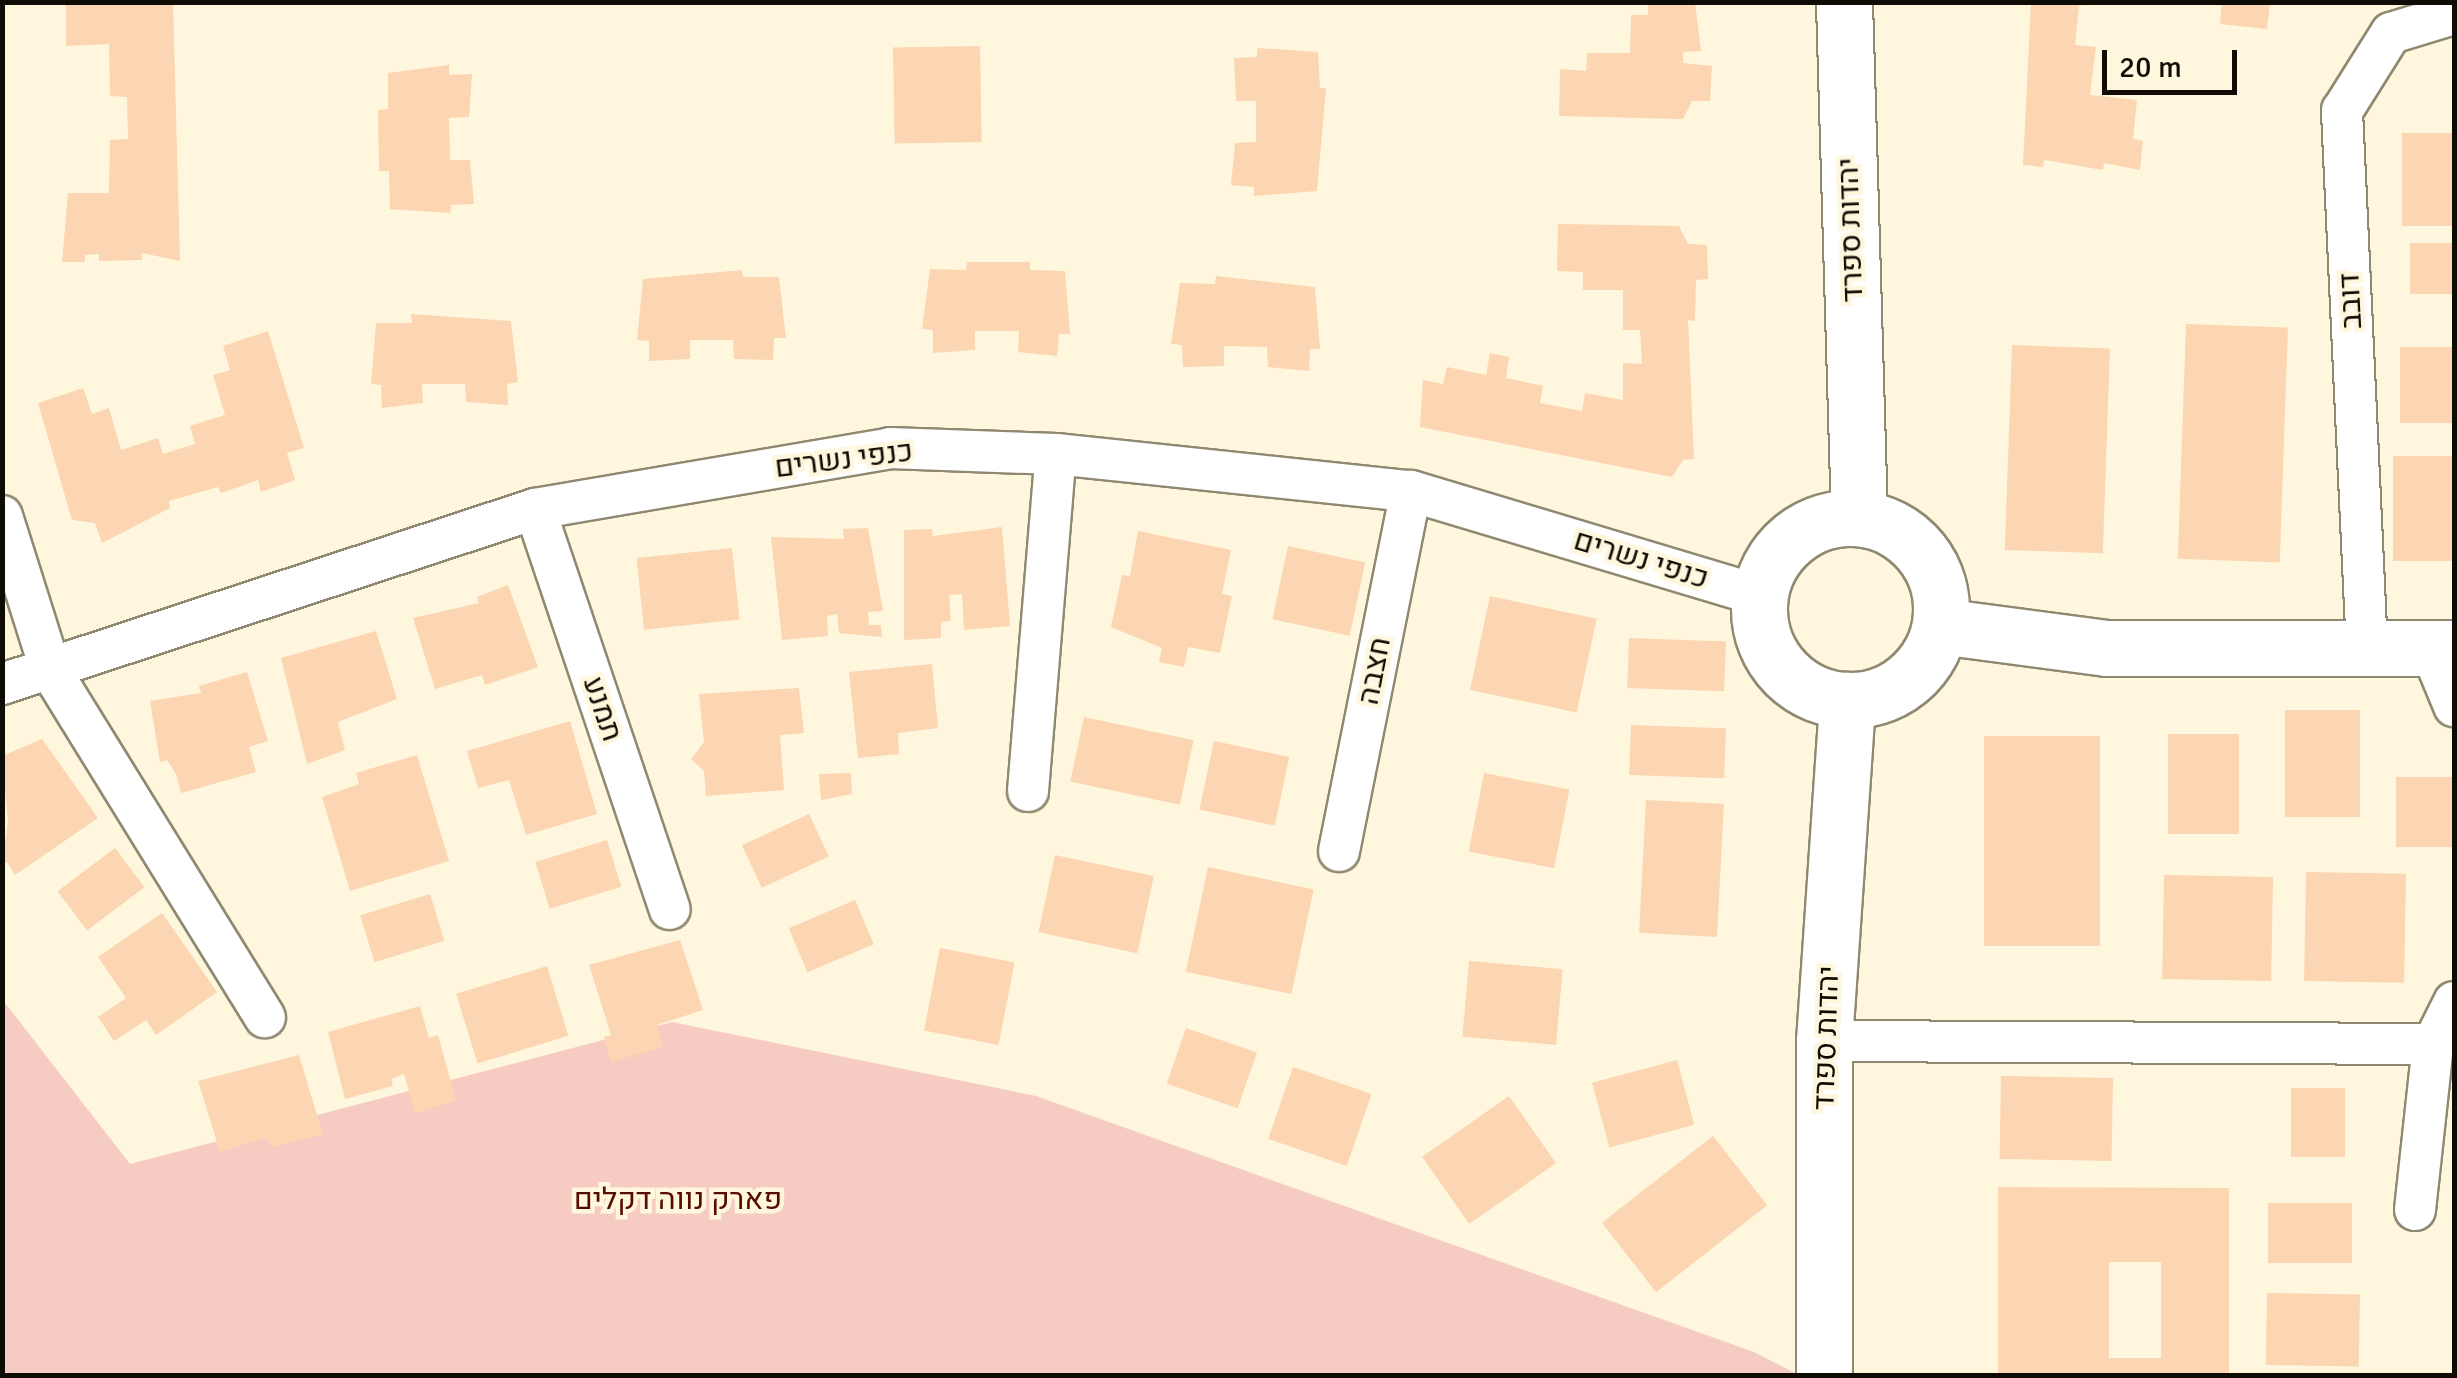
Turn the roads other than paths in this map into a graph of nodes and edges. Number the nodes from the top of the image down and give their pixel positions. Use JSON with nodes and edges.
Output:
{"nodes":[{"id":1,"x":1844,"y":2,"type":"edge"},
{"id":2,"x":2454,"y":14,"type":"edge"},
{"id":3,"x":1056,"y":454,"type":"junction"},
{"id":4,"x":1411,"y":490,"type":"junction"},
{"id":5,"x":534,"y":509,"type":"junction"},
{"id":6,"x":2,"y":516,"type":"edge"},
{"id":7,"x":1859,"y":518,"type":"junction"},
{"id":8,"x":1760,"y":596,"type":"junction"},
{"id":9,"x":1940,"y":626,"type":"junction"},
{"id":10,"x":2442,"y":648,"type":"edge"},
{"id":11,"x":2366,"y":650,"type":"junction"},
{"id":12,"x":51,"y":671,"type":"junction"},
{"id":13,"x":2,"y":684,"type":"edge"},
{"id":14,"x":1846,"y":700,"type":"junction"},
{"id":15,"x":2454,"y":706,"type":"edge"},
{"id":16,"x":1028,"y":791,"type":"dead end"},
{"id":17,"x":1339,"y":851,"type":"dead end"},
{"id":18,"x":670,"y":909,"type":"dead end"},
{"id":19,"x":2454,"y":1002,"type":"edge"},
{"id":20,"x":265,"y":1017,"type":"dead end"},
{"id":21,"x":1824,"y":1042,"type":"junction"},
{"id":22,"x":2433,"y":1044,"type":"junction"},
{"id":23,"x":2415,"y":1210,"type":"dead end"},
{"id":24,"x":1824,"y":1376,"type":"edge"}],
"edges":[{"from":1,"to":7,"type":"street","name":"יהדות ספרד"},
{"from":2,"to":11,"type":"street","name":"דובב"},
{"from":3,"to":4,"type":"street","name":"כנפי נשרים"},
{"from":3,"to":5,"type":"street","name":"כנפי נשרים"},
{"from":3,"to":16,"type":"street"},
{"from":4,"to":8,"type":"street","name":"כנפי נשרים"},
{"from":4,"to":17,"type":"street","name":"חצבה"},
{"from":5,"to":12,"type":"street","name":"כנפי נשרים"},
{"from":5,"to":18,"type":"street","name":"תמנע"},
{"from":6,"to":12,"type":"street"},
{"from":7,"to":8,"type":"street"},
{"from":7,"to":9,"type":"street"},
{"from":8,"to":14,"type":"street"},
{"from":9,"to":11,"type":"street"},
{"from":9,"to":14,"type":"street"},
{"from":10,"to":11,"type":"street"},
{"from":10,"to":15,"type":"street"},
{"from":12,"to":13,"type":"street","name":"כנפי נשרים"},
{"from":12,"to":20,"type":"street"},
{"from":14,"to":21,"type":"street","name":"יהדות ספרד"},
{"from":19,"to":22,"type":"street"},
{"from":21,"to":22,"type":"street"},
{"from":21,"to":24,"type":"street","name":"יהדות ספרד"},
{"from":22,"to":23,"type":"street"}]}
